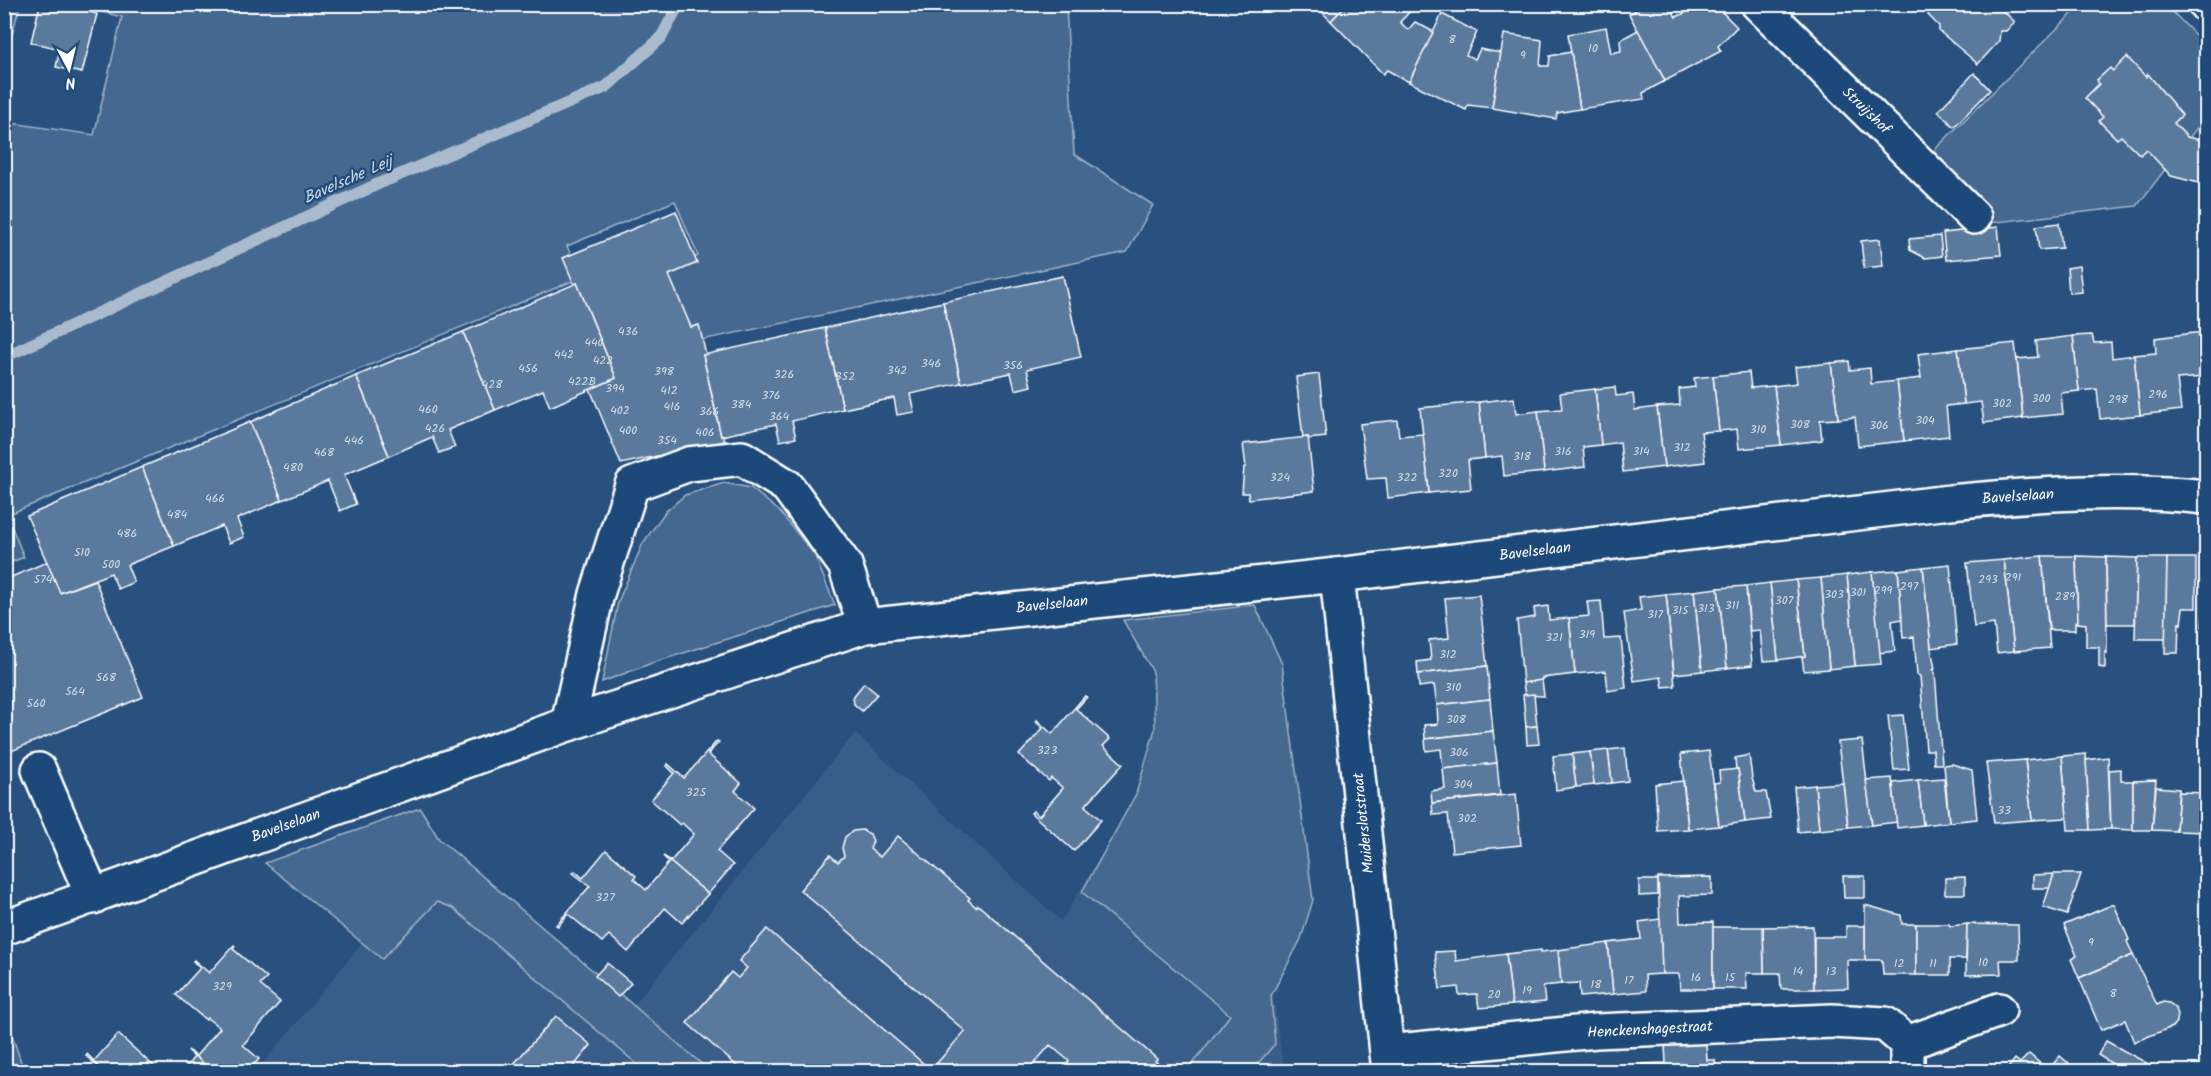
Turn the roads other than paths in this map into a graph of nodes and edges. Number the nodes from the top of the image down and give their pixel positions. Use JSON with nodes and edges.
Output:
{"nodes":[{"id":1,"x":1758,"y":4,"type":"edge"},
{"id":2,"x":1974,"y":217,"type":"dead end"},
{"id":3,"x":2206,"y":497,"type":"edge"},
{"id":4,"x":1337,"y":575,"type":"junction"},
{"id":5,"x":864,"y":626,"type":"junction"},
{"id":6,"x":568,"y":724,"type":"junction"},
{"id":7,"x":39,"y":770,"type":"dead end"},
{"id":8,"x":93,"y":897,"type":"junction"},
{"id":9,"x":4,"y":928,"type":"edge"},
{"id":10,"x":1999,"y":1010,"type":"dead end"},
{"id":11,"x":1907,"y":1057,"type":"edge"},
{"id":12,"x":1388,"y":1062,"type":"edge"}],
"edges":[{"from":1,"to":2,"type":"street","name":"Struijshof"},
{"from":3,"to":4,"type":"street","name":"Bavelselaan"},
{"from":4,"to":5,"type":"street","name":"Bavelselaan"},
{"from":4,"to":12,"type":"street","name":"Muiderslotstraat"},
{"from":5,"to":6,"type":"street","name":"Bavelselaan"},
{"from":5,"to":6,"type":"street"},
{"from":6,"to":8,"type":"street","name":"Bavelselaan"},
{"from":7,"to":8,"type":"street"},
{"from":8,"to":9,"type":"street","name":"Bavelselaan"},
{"from":10,"to":11,"type":"street","name":"Henckenshagestraat"},
{"from":11,"to":12,"type":"street","name":"Henckenshagestraat"}]}
